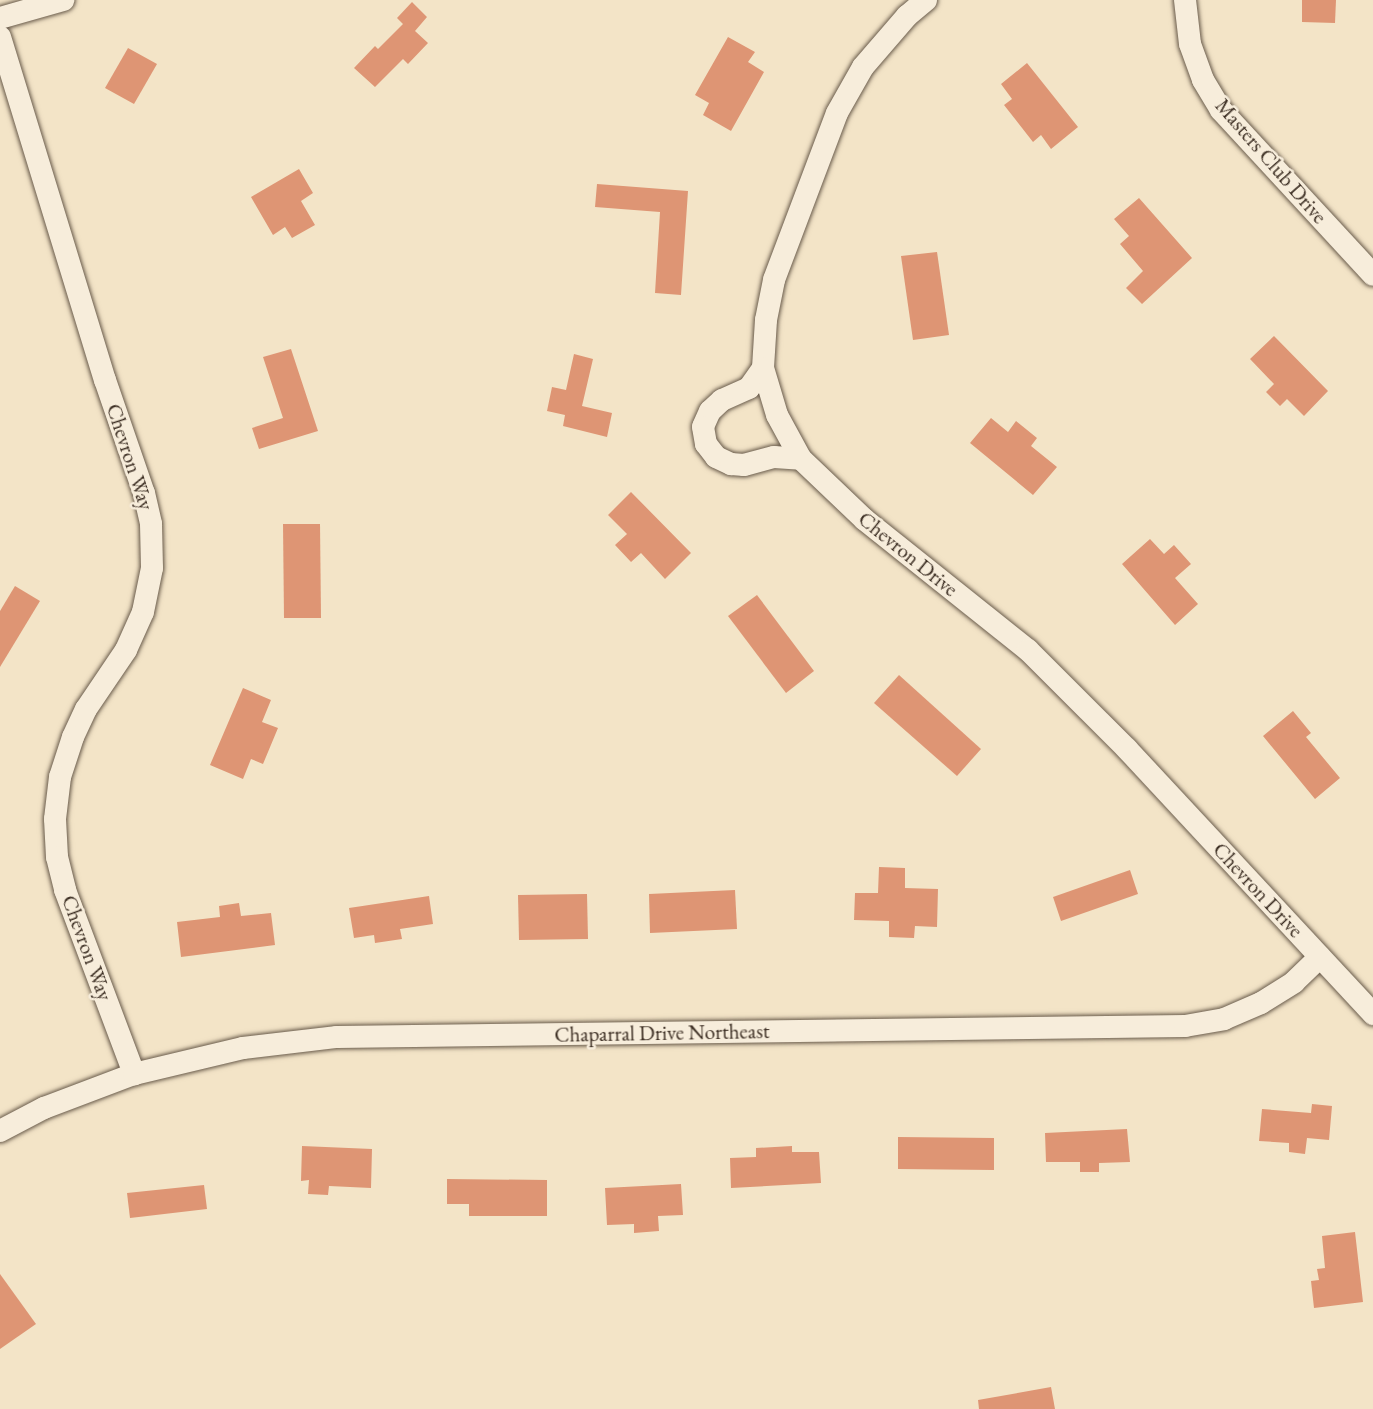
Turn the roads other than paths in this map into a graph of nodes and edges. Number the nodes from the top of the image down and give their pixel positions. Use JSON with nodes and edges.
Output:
{"nodes":[{"id":1,"x":63,"y":0,"type":"edge"},
{"id":2,"x":926,"y":0,"type":"edge"},
{"id":3,"x":1185,"y":0,"type":"edge"},
{"id":4,"x":0,"y":18,"type":"edge"},
{"id":5,"x":0,"y":37,"type":"edge"},
{"id":6,"x":1373,"y":275,"type":"edge"},
{"id":7,"x":763,"y":368,"type":"junction"},
{"id":8,"x":801,"y":459,"type":"junction"},
{"id":9,"x":1320,"y":957,"type":"junction"},
{"id":10,"x":1373,"y":1014,"type":"edge"},
{"id":11,"x":134,"y":1074,"type":"junction"},
{"id":12,"x":0,"y":1131,"type":"edge"}],
"edges":[{"from":1,"to":4,"type":"street"},
{"from":2,"to":7,"type":"street","name":"Chevron Drive"},
{"from":3,"to":6,"type":"street","name":"Masters Club Drive"},
{"from":5,"to":11,"type":"street","name":"Chevron Way"},
{"from":7,"to":8,"type":"street","name":"Chevron Drive"},
{"from":7,"to":8,"type":"street"},
{"from":8,"to":9,"type":"street","name":"Chevron Drive"},
{"from":9,"to":10,"type":"street","name":"Chevron Drive"},
{"from":9,"to":11,"type":"street","name":"Chaparral Drive Northeast"},
{"from":11,"to":12,"type":"street","name":"Chaparral Drive Northeast"}]}
